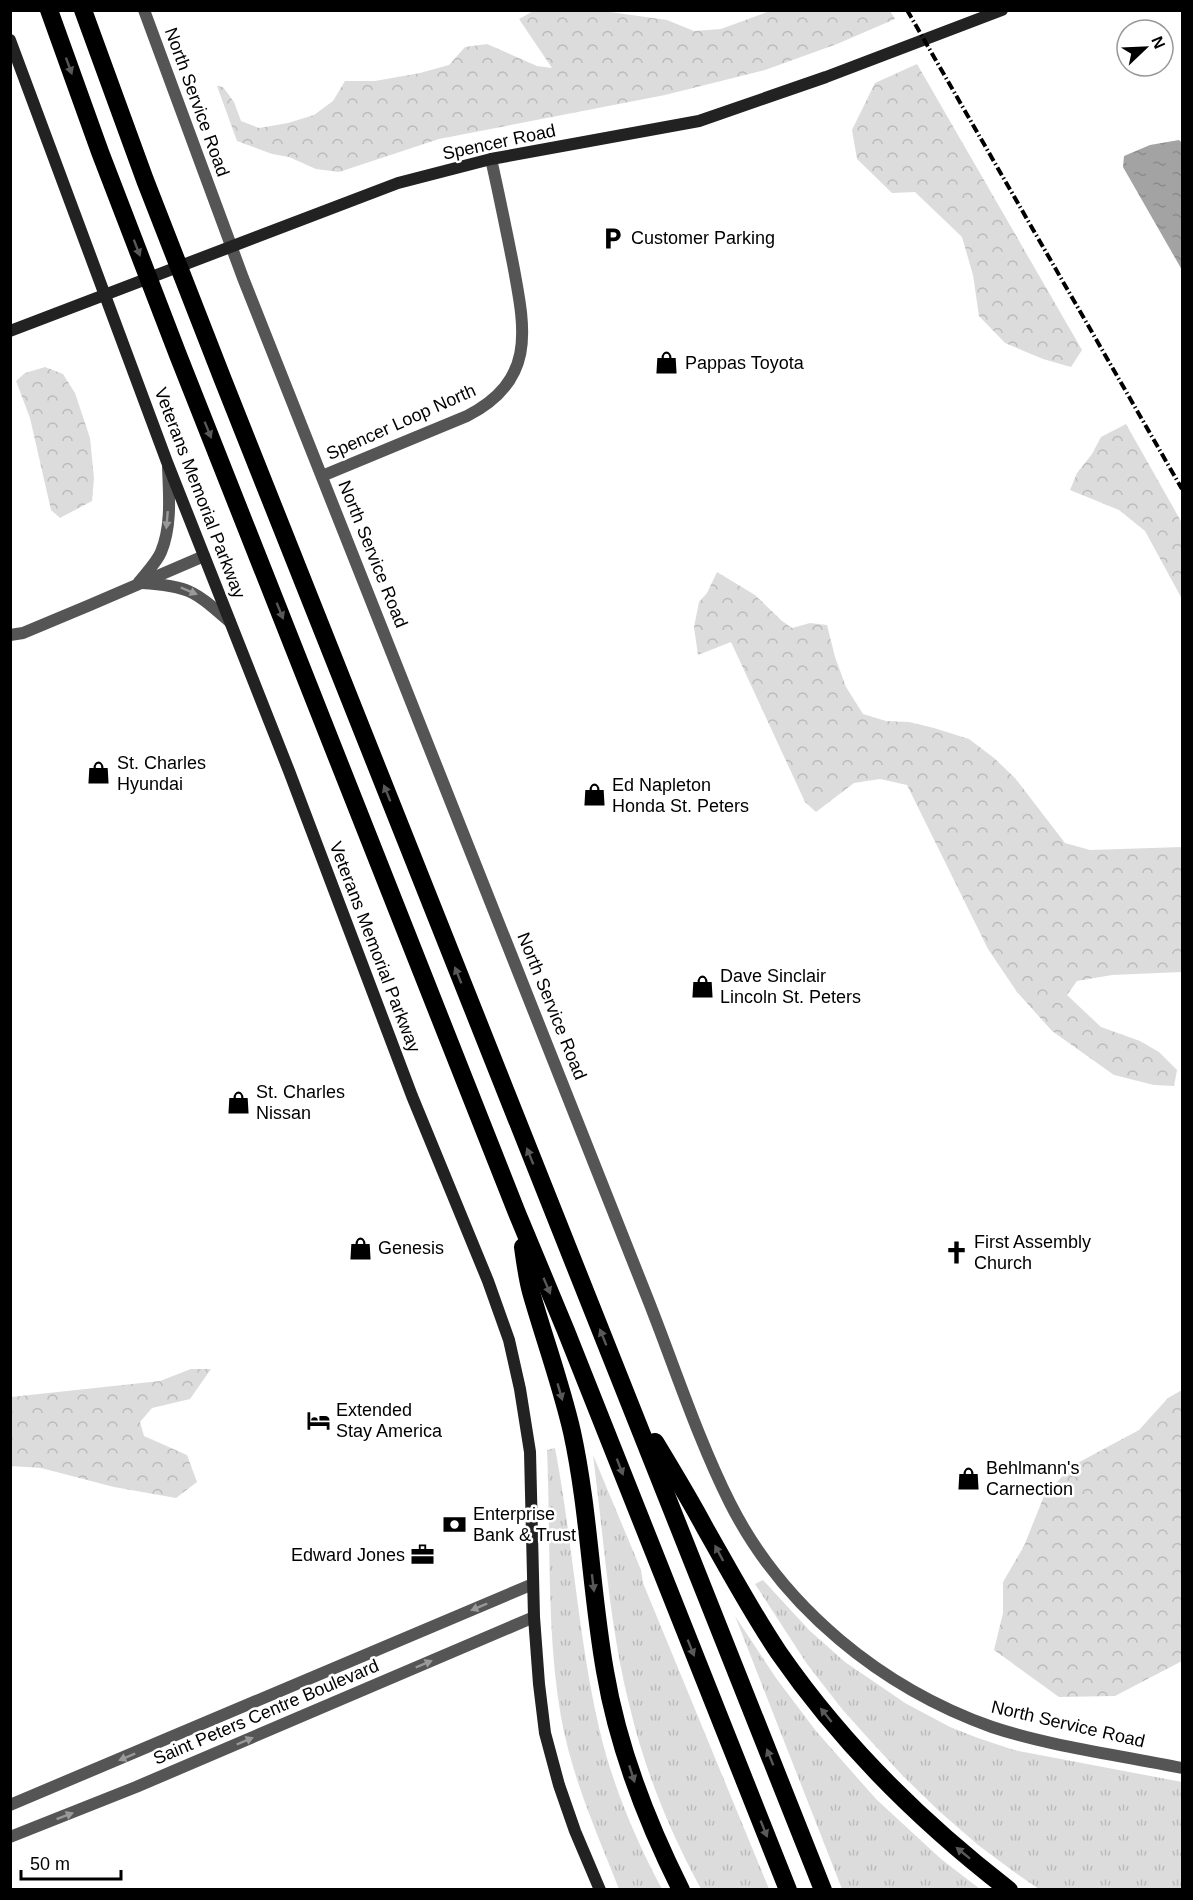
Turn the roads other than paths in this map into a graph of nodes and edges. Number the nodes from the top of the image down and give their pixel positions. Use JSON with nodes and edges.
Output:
{"nodes":[{"id":1,"x":49,"y":10,"type":"edge"},
{"id":2,"x":83,"y":10,"type":"edge"},
{"id":3,"x":144,"y":10,"type":"edge"},
{"id":4,"x":1002,"y":10,"type":"edge"},
{"id":5,"x":10,"y":40,"type":"edge"},
{"id":6,"x":491,"y":159,"type":"junction"},
{"id":7,"x":10,"y":331,"type":"edge"},
{"id":8,"x":167,"y":462,"type":"junction"},
{"id":9,"x":322,"y":476,"type":"junction"},
{"id":10,"x":204,"y":555,"type":"junction"},
{"id":11,"x":138,"y":583,"type":"junction"},
{"id":12,"x":230,"y":622,"type":"junction"},
{"id":13,"x":10,"y":635,"type":"edge"},
{"id":14,"x":517,"y":1213,"type":"junction"},
{"id":15,"x":625,"y":1391,"type":"junction"},
{"id":16,"x":533,"y":1584,"type":"junction"},
{"id":17,"x":534,"y":1617,"type":"junction"},
{"id":18,"x":1182,"y":1768,"type":"edge"},
{"id":19,"x":10,"y":1805,"type":"edge"},
{"id":20,"x":10,"y":1837,"type":"edge"},
{"id":21,"x":600,"y":1890,"type":"edge"},
{"id":22,"x":681,"y":1890,"type":"edge"},
{"id":23,"x":788,"y":1890,"type":"edge"},
{"id":24,"x":823,"y":1890,"type":"edge"},
{"id":25,"x":1009,"y":1890,"type":"edge"}],
"edges":[{"from":1,"to":14,"type":"highway","one_way":true},
{"from":15,"to":2,"type":"highway","one_way":true},
{"from":3,"to":9,"type":"street","name":"North Service Road"},
{"from":4,"to":6,"type":"main road","name":"Spencer Road"},
{"from":5,"to":8,"type":"main road","name":"Veterans Memorial Parkway"},
{"from":6,"to":7,"type":"main road","name":"Spencer Road"},
{"from":6,"to":9,"type":"street","name":"Spencer Loop North"},
{"from":8,"to":10,"type":"main road","name":"Veterans Memorial Parkway"},
{"from":8,"to":11,"type":"street","one_way":true},
{"from":9,"to":18,"type":"street","name":"North Service Road"},
{"from":10,"to":11,"type":"street"},
{"from":10,"to":12,"type":"main road","name":"Veterans Memorial Parkway"},
{"from":11,"to":12,"type":"street","one_way":true},
{"from":11,"to":13,"type":"street"},
{"from":12,"to":16,"type":"main road","name":"Veterans Memorial Parkway"},
{"from":14,"to":22,"type":"highway","one_way":true},
{"from":14,"to":23,"type":"highway","one_way":true},
{"from":24,"to":15,"type":"highway","one_way":true},
{"from":25,"to":15,"type":"highway","one_way":true},
{"from":16,"to":17,"type":"main road","name":"Veterans Memorial Parkway"},
{"from":16,"to":19,"type":"street","name":"Saint Peters Centre Boulevard","one_way":true},
{"from":20,"to":17,"type":"street","name":"Saint Peters Centre Boulevard","one_way":true},
{"from":17,"to":21,"type":"main road","name":"Veterans Memorial Parkway"}]}
